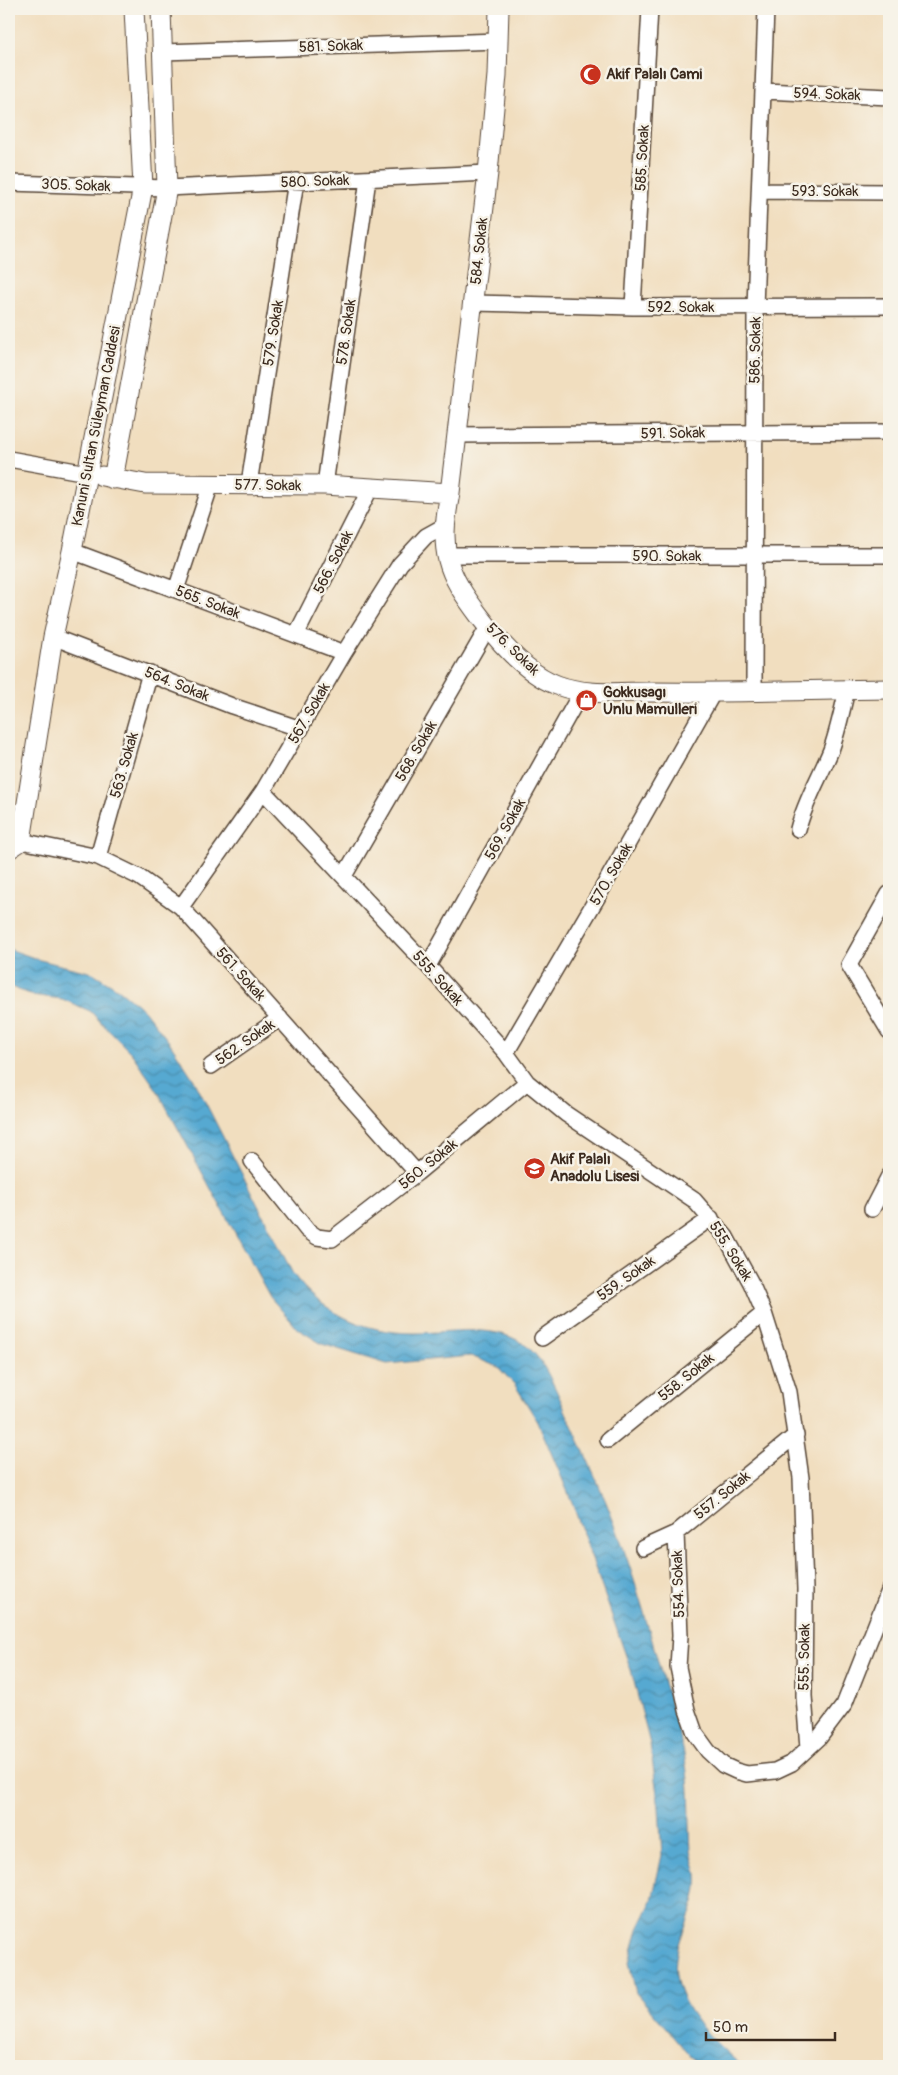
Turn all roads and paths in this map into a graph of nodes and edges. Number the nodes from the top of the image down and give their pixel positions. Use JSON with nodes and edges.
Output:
{"nodes":[{"id":1,"x":134,"y":9,"type":"edge"},
{"id":2,"x":161,"y":9,"type":"edge"},
{"id":3,"x":500,"y":9,"type":"edge"},
{"id":4,"x":650,"y":9,"type":"edge"},
{"id":5,"x":766,"y":9,"type":"edge"},
{"id":6,"x":499,"y":40,"type":"junction"},
{"id":7,"x":163,"y":52,"type":"junction"},
{"id":8,"x":765,"y":91,"type":"junction"},
{"id":9,"x":889,"y":96,"type":"edge"},
{"id":10,"x":488,"y":173,"type":"junction"},
{"id":11,"x":368,"y":179,"type":"junction"},
{"id":12,"x":296,"y":181,"type":"junction"},
{"id":13,"x":9,"y":183,"type":"edge"},
{"id":14,"x":143,"y":187,"type":"junction"},
{"id":15,"x":167,"y":188,"type":"junction"},
{"id":16,"x":760,"y":191,"type":"junction"},
{"id":17,"x":889,"y":192,"type":"edge"},
{"id":18,"x":473,"y":304,"type":"junction"},
{"id":19,"x":755,"y":306,"type":"junction"},
{"id":20,"x":889,"y":306,"type":"edge"},
{"id":21,"x":633,"y":307,"type":"junction"},
{"id":22,"x":754,"y":432,"type":"junction"},
{"id":23,"x":889,"y":432,"type":"edge"},
{"id":24,"x":456,"y":435,"type":"junction"},
{"id":25,"x":9,"y":459,"type":"edge"},
{"id":26,"x":87,"y":473,"type":"junction"},
{"id":27,"x":114,"y":479,"type":"junction"},
{"id":28,"x":211,"y":484,"type":"junction"},
{"id":29,"x":249,"y":484,"type":"junction"},
{"id":30,"x":325,"y":485,"type":"junction"},
{"id":31,"x":370,"y":490,"type":"junction"},
{"id":32,"x":450,"y":493,"type":"junction"},
{"id":33,"x":444,"y":526,"type":"junction"},
{"id":34,"x":72,"y":551,"type":"junction"},
{"id":35,"x":446,"y":555,"type":"junction"},
{"id":36,"x":889,"y":555,"type":"edge"},
{"id":37,"x":756,"y":556,"type":"junction"},
{"id":38,"x":176,"y":590,"type":"junction"},
{"id":39,"x":488,"y":627,"type":"junction"},
{"id":40,"x":296,"y":635,"type":"junction"},
{"id":41,"x":53,"y":637,"type":"junction"},
{"id":42,"x":344,"y":653,"type":"junction"},
{"id":43,"x":150,"y":673,"type":"junction"},
{"id":44,"x":889,"y":689,"type":"edge"},
{"id":45,"x":846,"y":690,"type":"junction"},
{"id":46,"x":582,"y":691,"type":"junction"},
{"id":47,"x":754,"y":692,"type":"junction"},
{"id":48,"x":713,"y":693,"type":"junction"},
{"id":49,"x":301,"y":729,"type":"junction"},
{"id":50,"x":264,"y":791,"type":"junction"},
{"id":51,"x":798,"y":829,"type":"dead end"},
{"id":52,"x":15,"y":845,"type":"edge"},
{"id":53,"x":98,"y":857,"type":"junction"},
{"id":54,"x":344,"y":876,"type":"junction"},
{"id":55,"x":889,"y":894,"type":"edge"},
{"id":56,"x":181,"y":907,"type":"junction"},
{"id":57,"x":428,"y":966,"type":"junction"},
{"id":58,"x":280,"y":1018,"type":"junction"},
{"id":59,"x":889,"y":1031,"type":"edge"},
{"id":60,"x":506,"y":1053,"type":"junction"},
{"id":61,"x":211,"y":1066,"type":"dead end"},
{"id":62,"x":527,"y":1082,"type":"junction"},
{"id":63,"x":252,"y":1160,"type":"dead end"},
{"id":64,"x":417,"y":1173,"type":"junction"},
{"id":65,"x":889,"y":1176,"type":"edge"},
{"id":66,"x":872,"y":1209,"type":"dead end"},
{"id":67,"x":711,"y":1218,"type":"junction"},
{"id":68,"x":764,"y":1313,"type":"junction"},
{"id":69,"x":542,"y":1338,"type":"dead end"},
{"id":70,"x":796,"y":1435,"type":"junction"},
{"id":71,"x":608,"y":1440,"type":"dead end"},
{"id":72,"x":676,"y":1533,"type":"junction"},
{"id":73,"x":643,"y":1548,"type":"dead end"},
{"id":74,"x":889,"y":1590,"type":"edge"},
{"id":75,"x":808,"y":1748,"type":"junction"}],
"edges":[{"from":1,"to":14,"type":"street","name":"Kanuni Sultan Süleyman Caddesi"},
{"from":2,"to":7,"type":"street"},
{"from":3,"to":6,"type":"street","name":"584. Sokak"},
{"from":4,"to":21,"type":"street","name":"585. Sokak"},
{"from":5,"to":8,"type":"street","name":"586. Sokak"},
{"from":6,"to":7,"type":"street","name":"581. Sokak"},
{"from":6,"to":10,"type":"street","name":"584. Sokak"},
{"from":7,"to":15,"type":"street"},
{"from":8,"to":9,"type":"street","name":"594. Sokak"},
{"from":8,"to":16,"type":"street","name":"586. Sokak"},
{"from":10,"to":11,"type":"street","name":"580. Sokak"},
{"from":10,"to":18,"type":"street","name":"584. Sokak"},
{"from":11,"to":12,"type":"street","name":"580. Sokak"},
{"from":11,"to":30,"type":"street","name":"578. Sokak"},
{"from":12,"to":15,"type":"street","name":"580. Sokak"},
{"from":12,"to":29,"type":"street","name":"579. Sokak"},
{"from":13,"to":14,"type":"street","name":"305. Sokak"},
{"from":14,"to":15,"type":"street","name":"580. Sokak"},
{"from":14,"to":26,"type":"street","name":"Kanuni Sultan Süleyman Caddesi"},
{"from":15,"to":27,"type":"street"},
{"from":16,"to":17,"type":"street","name":"593. Sokak"},
{"from":16,"to":19,"type":"street","name":"586. Sokak"},
{"from":18,"to":21,"type":"street","name":"592. Sokak"},
{"from":18,"to":24,"type":"street","name":"584. Sokak"},
{"from":19,"to":20,"type":"street","name":"592. Sokak"},
{"from":19,"to":21,"type":"street","name":"592. Sokak"},
{"from":19,"to":22,"type":"street","name":"586. Sokak"},
{"from":22,"to":23,"type":"street","name":"591. Sokak"},
{"from":22,"to":24,"type":"street","name":"591. Sokak"},
{"from":22,"to":37,"type":"street","name":"586. Sokak"},
{"from":24,"to":32,"type":"street","name":"584. Sokak"},
{"from":25,"to":26,"type":"street"},
{"from":26,"to":27,"type":"street","name":"577. Sokak"},
{"from":26,"to":34,"type":"street","name":"Kanuni Sultan Süleyman Caddesi"},
{"from":27,"to":28,"type":"street","name":"577. Sokak"},
{"from":28,"to":29,"type":"street","name":"577. Sokak"},
{"from":28,"to":38,"type":"street"},
{"from":29,"to":30,"type":"street","name":"577. Sokak"},
{"from":30,"to":31,"type":"street","name":"577. Sokak"},
{"from":31,"to":32,"type":"street","name":"577. Sokak"},
{"from":31,"to":40,"type":"street","name":"566. Sokak"},
{"from":32,"to":33,"type":"street","name":"576. Sokak"},
{"from":33,"to":35,"type":"street","name":"576. Sokak"},
{"from":33,"to":42,"type":"street","name":"567. Sokak"},
{"from":34,"to":38,"type":"street","name":"565. Sokak"},
{"from":34,"to":41,"type":"street","name":"Kanuni Sultan Süleyman Caddesi"},
{"from":35,"to":37,"type":"street","name":"590. Sokak"},
{"from":35,"to":39,"type":"street","name":"576. Sokak"},
{"from":36,"to":37,"type":"street","name":"590. Sokak"},
{"from":37,"to":47,"type":"street","name":"586. Sokak"},
{"from":38,"to":40,"type":"street","name":"565. Sokak"},
{"from":39,"to":46,"type":"street","name":"576. Sokak"},
{"from":39,"to":54,"type":"street","name":"568. Sokak"},
{"from":40,"to":42,"type":"street","name":"565. Sokak"},
{"from":41,"to":43,"type":"street","name":"564. Sokak"},
{"from":41,"to":52,"type":"street","name":"Kanuni Sultan Süleyman Caddesi"},
{"from":42,"to":49,"type":"street","name":"567. Sokak"},
{"from":43,"to":49,"type":"street","name":"564. Sokak"},
{"from":43,"to":53,"type":"street","name":"563. Sokak"},
{"from":44,"to":45,"type":"street","name":"576. Sokak"},
{"from":45,"to":47,"type":"street","name":"576. Sokak"},
{"from":45,"to":51,"type":"street"},
{"from":46,"to":48,"type":"street","name":"576. Sokak"},
{"from":46,"to":57,"type":"street","name":"569. Sokak"},
{"from":47,"to":48,"type":"street","name":"576. Sokak"},
{"from":48,"to":60,"type":"street","name":"570. Sokak"},
{"from":49,"to":50,"type":"street","name":"567. Sokak"},
{"from":50,"to":54,"type":"street","name":"555. Sokak"},
{"from":50,"to":56,"type":"street","name":"567. Sokak"},
{"from":52,"to":53,"type":"street","name":"561. Sokak"},
{"from":53,"to":56,"type":"street","name":"561. Sokak"},
{"from":54,"to":57,"type":"street","name":"555. Sokak"},
{"from":55,"to":59,"type":"street"},
{"from":56,"to":58,"type":"street","name":"561. Sokak"},
{"from":57,"to":60,"type":"street","name":"555. Sokak"},
{"from":58,"to":61,"type":"street","name":"562. Sokak"},
{"from":58,"to":64,"type":"street","name":"561. Sokak"},
{"from":60,"to":62,"type":"street","name":"555. Sokak"},
{"from":62,"to":64,"type":"street","name":"560. Sokak"},
{"from":62,"to":67,"type":"street","name":"555. Sokak"},
{"from":63,"to":64,"type":"street","name":"560. Sokak"},
{"from":65,"to":66,"type":"street"},
{"from":67,"to":68,"type":"street","name":"555. Sokak"},
{"from":67,"to":69,"type":"street","name":"559. Sokak"},
{"from":68,"to":70,"type":"street","name":"555. Sokak"},
{"from":68,"to":71,"type":"street","name":"558. Sokak"},
{"from":70,"to":72,"type":"street","name":"557. Sokak"},
{"from":70,"to":75,"type":"street","name":"555. Sokak"},
{"from":72,"to":73,"type":"street","name":"557. Sokak"},
{"from":72,"to":75,"type":"street","name":"554. Sokak"},
{"from":74,"to":75,"type":"street","name":"554. Sokak"}]}
